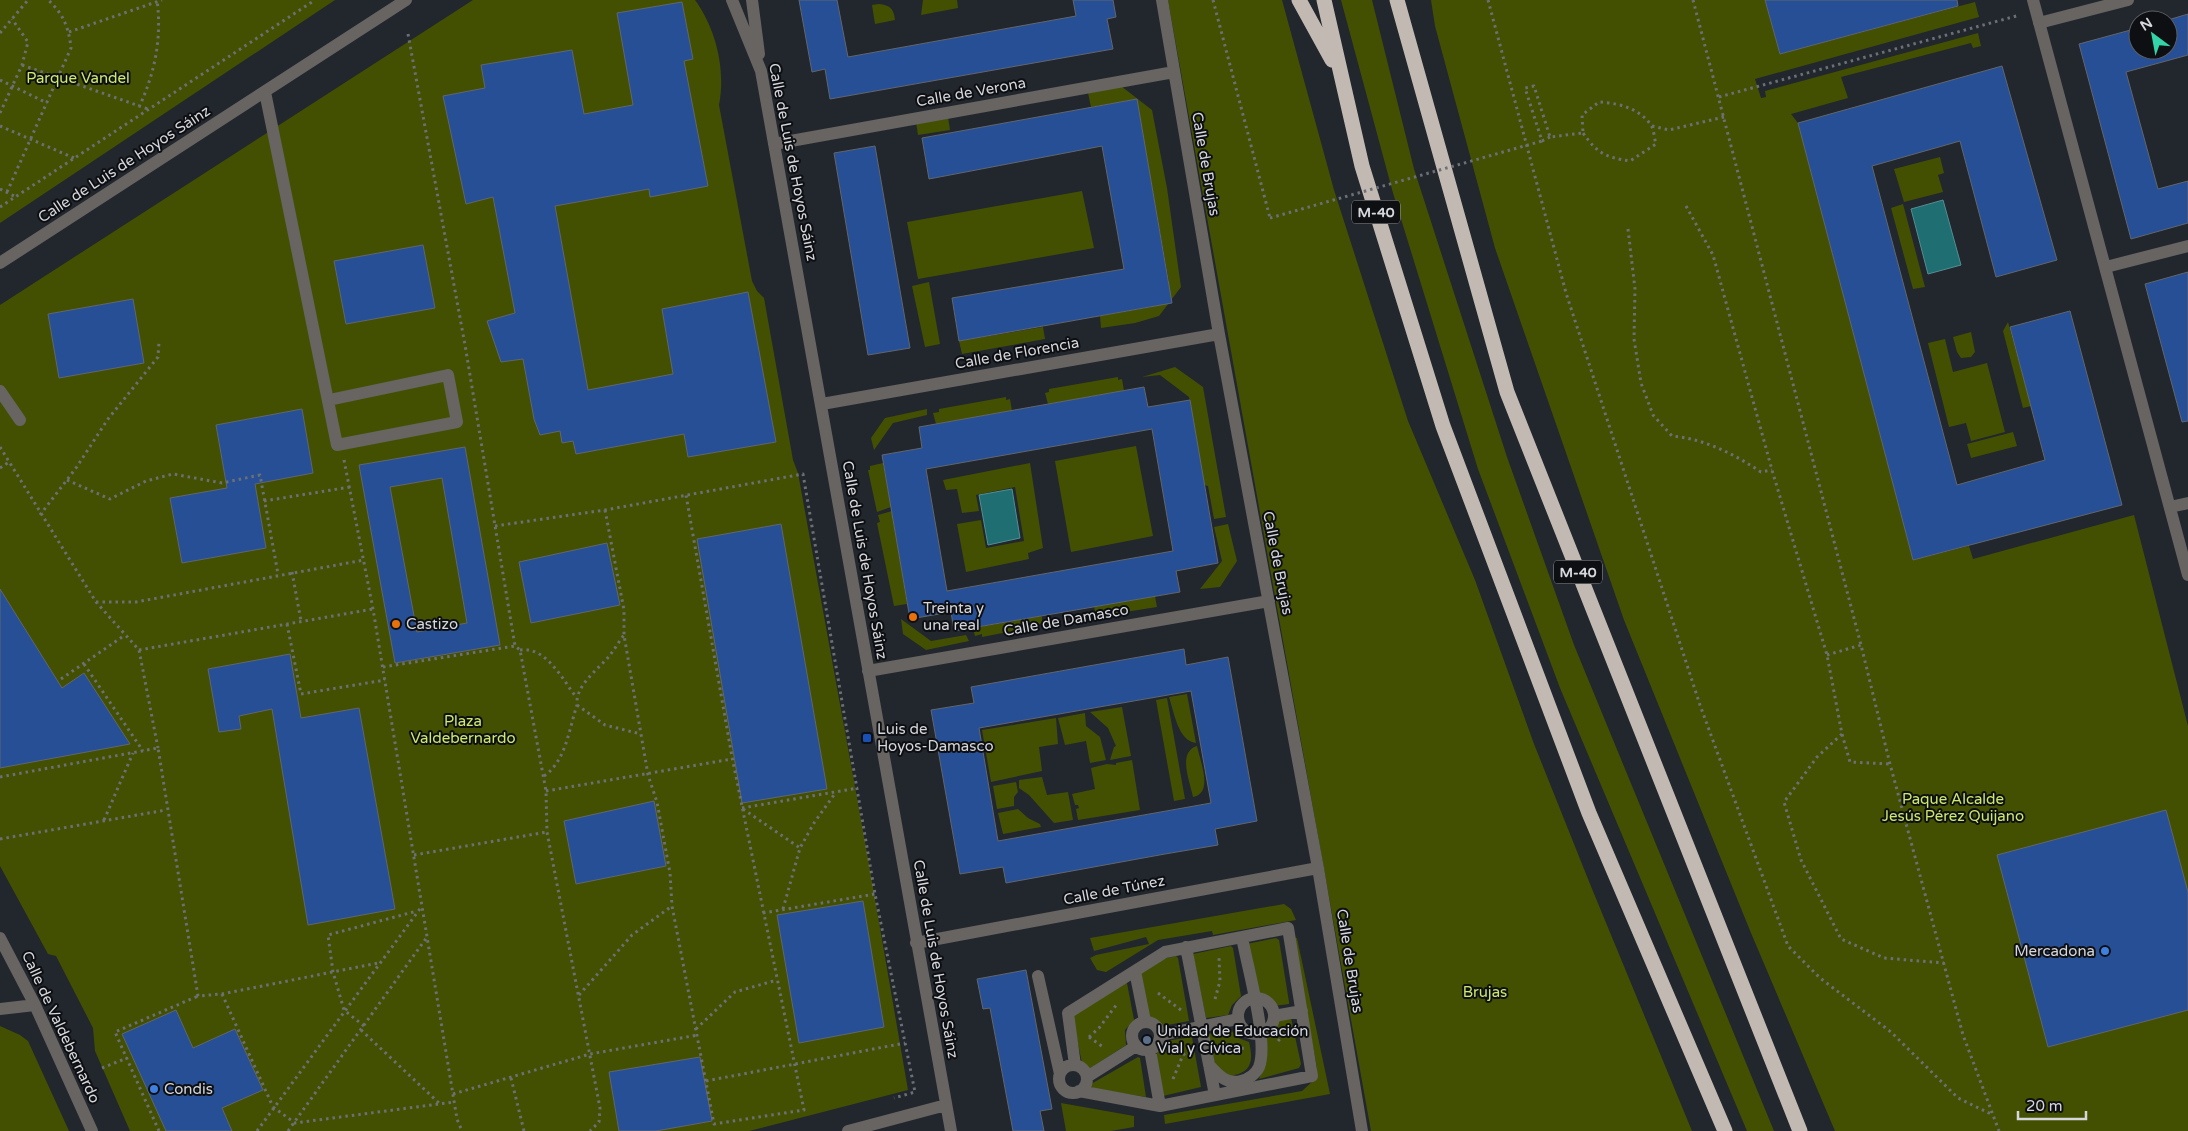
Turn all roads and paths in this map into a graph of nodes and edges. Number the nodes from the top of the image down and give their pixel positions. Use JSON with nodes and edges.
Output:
{"nodes":[{"id":1,"x":28,"y":0,"type":"edge"},
{"id":2,"x":48,"y":0,"type":"edge"},
{"id":3,"x":162,"y":0,"type":"edge"},
{"id":4,"x":315,"y":0,"type":"edge"},
{"id":5,"x":406,"y":0,"type":"edge"},
{"id":6,"x":732,"y":0,"type":"edge"},
{"id":7,"x":752,"y":0,"type":"edge"},
{"id":8,"x":1162,"y":0,"type":"edge"},
{"id":9,"x":1213,"y":0,"type":"edge"},
{"id":10,"x":1299,"y":0,"type":"edge"},
{"id":11,"x":1324,"y":0,"type":"edge"},
{"id":12,"x":1396,"y":0,"type":"edge"},
{"id":13,"x":1488,"y":0,"type":"edge"},
{"id":14,"x":1693,"y":0,"type":"edge"},
{"id":15,"x":2128,"y":0,"type":"edge"},
{"id":16,"x":158,"y":1,"type":"edge"},
{"id":17,"x":2036,"y":11,"type":"edge"},
{"id":18,"x":12,"y":19,"type":"junction"},
{"id":19,"x":69,"y":32,"type":"junction"},
{"id":20,"x":0,"y":33,"type":"edge"},
{"id":21,"x":408,"y":34,"type":"dead end"},
{"id":22,"x":22,"y":65,"type":"junction"},
{"id":23,"x":761,"y":71,"type":"junction"},
{"id":24,"x":1174,"y":72,"type":"junction"},
{"id":25,"x":1341,"y":76,"type":"junction"},
{"id":26,"x":58,"y":78,"type":"junction"},
{"id":27,"x":0,"y":80,"type":"edge"},
{"id":28,"x":12,"y":87,"type":"junction"},
{"id":29,"x":266,"y":92,"type":"junction"},
{"id":30,"x":1719,"y":97,"type":"junction"},
{"id":31,"x":47,"y":103,"type":"junction"},
{"id":32,"x":139,"y":107,"type":"junction"},
{"id":33,"x":148,"y":110,"type":"junction"},
{"id":34,"x":0,"y":113,"type":"edge"},
{"id":35,"x":1724,"y":117,"type":"junction"},
{"id":36,"x":0,"y":126,"type":"edge"},
{"id":37,"x":1652,"y":126,"type":"junction"},
{"id":38,"x":1583,"y":133,"type":"junction"},
{"id":39,"x":1550,"y":137,"type":"junction"},
{"id":40,"x":30,"y":140,"type":"junction"},
{"id":41,"x":1542,"y":141,"type":"junction"},
{"id":42,"x":774,"y":144,"type":"junction"},
{"id":43,"x":74,"y":158,"type":"junction"},
{"id":44,"x":0,"y":189,"type":"edge"},
{"id":45,"x":7,"y":192,"type":"junction"},
{"id":46,"x":15,"y":196,"type":"junction"},
{"id":47,"x":0,"y":206,"type":"edge"},
{"id":48,"x":1686,"y":206,"type":"dead end"},
{"id":49,"x":1628,"y":229,"type":"dead end"},
{"id":50,"x":2188,"y":246,"type":"edge"},
{"id":51,"x":0,"y":263,"type":"edge"},
{"id":52,"x":2106,"y":268,"type":"junction"},
{"id":53,"x":1219,"y":334,"type":"junction"},
{"id":54,"x":159,"y":342,"type":"dead end"},
{"id":55,"x":0,"y":391,"type":"edge"},
{"id":56,"x":329,"y":400,"type":"junction"},
{"id":57,"x":822,"y":404,"type":"junction"},
{"id":58,"x":20,"y":420,"type":"dead end"},
{"id":59,"x":0,"y":447,"type":"edge"},
{"id":60,"x":344,"y":460,"type":"dead end"},
{"id":61,"x":9,"y":462,"type":"junction"},
{"id":62,"x":0,"y":468,"type":"edge"},
{"id":63,"x":1772,"y":470,"type":"junction"},
{"id":64,"x":67,"y":480,"type":"junction"},
{"id":65,"x":350,"y":487,"type":"junction"},
{"id":66,"x":686,"y":494,"type":"junction"},
{"id":67,"x":264,"y":501,"type":"junction"},
{"id":68,"x":2188,"y":502,"type":"edge"},
{"id":69,"x":2170,"y":507,"type":"junction"},
{"id":70,"x":604,"y":510,"type":"junction"},
{"id":71,"x":40,"y":515,"type":"junction"},
{"id":72,"x":495,"y":526,"type":"junction"},
{"id":73,"x":364,"y":560,"type":"junction"},
{"id":74,"x":292,"y":572,"type":"junction"},
{"id":75,"x":278,"y":574,"type":"junction"},
{"id":76,"x":2188,"y":575,"type":"edge"},
{"id":77,"x":1269,"y":601,"type":"junction"},
{"id":78,"x":96,"y":602,"type":"junction"},
{"id":79,"x":373,"y":608,"type":"junction"},
{"id":80,"x":301,"y":621,"type":"junction"},
{"id":81,"x":287,"y":624,"type":"junction"},
{"id":82,"x":125,"y":635,"type":"junction"},
{"id":83,"x":624,"y":635,"type":"junction"},
{"id":84,"x":1861,"y":645,"type":"junction"},
{"id":85,"x":516,"y":646,"type":"junction"},
{"id":86,"x":139,"y":650,"type":"junction"},
{"id":87,"x":520,"y":650,"type":"junction"},
{"id":88,"x":1827,"y":655,"type":"junction"},
{"id":89,"x":84,"y":664,"type":"junction"},
{"id":90,"x":383,"y":667,"type":"junction"},
{"id":91,"x":868,"y":672,"type":"junction"},
{"id":92,"x":61,"y":679,"type":"dead end"},
{"id":93,"x":385,"y":680,"type":"junction"},
{"id":94,"x":576,"y":697,"type":"junction"},
{"id":95,"x":577,"y":705,"type":"junction"},
{"id":96,"x":641,"y":734,"type":"junction"},
{"id":97,"x":1842,"y":734,"type":"junction"},
{"id":98,"x":158,"y":748,"type":"junction"},
{"id":99,"x":143,"y":751,"type":"junction"},
{"id":100,"x":133,"y":753,"type":"junction"},
{"id":101,"x":732,"y":759,"type":"junction"},
{"id":102,"x":1890,"y":764,"type":"junction"},
{"id":103,"x":648,"y":775,"type":"junction"},
{"id":104,"x":544,"y":776,"type":"junction"},
{"id":105,"x":0,"y":778,"type":"edge"},
{"id":106,"x":858,"y":788,"type":"junction"},
{"id":107,"x":546,"y":791,"type":"junction"},
{"id":108,"x":836,"y":792,"type":"junction"},
{"id":109,"x":742,"y":808,"type":"junction"},
{"id":110,"x":166,"y":810,"type":"junction"},
{"id":111,"x":104,"y":820,"type":"junction"},
{"id":112,"x":547,"y":832,"type":"junction"},
{"id":113,"x":0,"y":839,"type":"edge"},
{"id":114,"x":800,"y":848,"type":"junction"},
{"id":115,"x":414,"y":855,"type":"junction"},
{"id":116,"x":1318,"y":868,"type":"junction"},
{"id":117,"x":875,"y":894,"type":"junction"},
{"id":118,"x":422,"y":906,"type":"junction"},
{"id":119,"x":672,"y":906,"type":"junction"},
{"id":120,"x":783,"y":909,"type":"junction"},
{"id":121,"x":418,"y":911,"type":"junction"},
{"id":122,"x":763,"y":913,"type":"junction"},
{"id":123,"x":427,"y":937,"type":"junction"},
{"id":124,"x":1242,"y":937,"type":"junction"},
{"id":125,"x":0,"y":938,"type":"edge"},
{"id":126,"x":1216,"y":942,"type":"junction"},
{"id":127,"x":916,"y":943,"type":"junction"},
{"id":128,"x":1186,"y":947,"type":"junction"},
{"id":129,"x":4,"y":952,"type":"edge"},
{"id":130,"x":378,"y":963,"type":"junction"},
{"id":131,"x":1944,"y":963,"type":"junction"},
{"id":132,"x":1135,"y":971,"type":"junction"},
{"id":133,"x":333,"y":972,"type":"junction"},
{"id":134,"x":1038,"y":976,"type":"dead end"},
{"id":135,"x":777,"y":980,"type":"junction"},
{"id":136,"x":222,"y":994,"type":"junction"},
{"id":137,"x":1140,"y":994,"type":"junction"},
{"id":138,"x":578,"y":995,"type":"junction"},
{"id":139,"x":198,"y":996,"type":"junction"},
{"id":140,"x":1254,"y":999,"type":"junction"},
{"id":141,"x":35,"y":1006,"type":"junction"},
{"id":142,"x":0,"y":1009,"type":"edge"},
{"id":143,"x":344,"y":1010,"type":"junction"},
{"id":144,"x":1198,"y":1010,"type":"junction"},
{"id":145,"x":1302,"y":1011,"type":"junction"},
{"id":146,"x":1274,"y":1016,"type":"junction"},
{"id":147,"x":1238,"y":1020,"type":"junction"},
{"id":148,"x":1145,"y":1021,"type":"junction"},
{"id":149,"x":364,"y":1026,"type":"junction"},
{"id":150,"x":1202,"y":1027,"type":"junction"},
{"id":151,"x":696,"y":1029,"type":"junction"},
{"id":152,"x":361,"y":1030,"type":"junction"},
{"id":153,"x":1261,"y":1034,"type":"junction"},
{"id":154,"x":1161,"y":1035,"type":"junction"},
{"id":155,"x":698,"y":1036,"type":"junction"},
{"id":156,"x":1071,"y":1038,"type":"junction"},
{"id":157,"x":905,"y":1043,"type":"junction"},
{"id":158,"x":1136,"y":1046,"type":"junction"},
{"id":159,"x":1150,"y":1050,"type":"junction"},
{"id":160,"x":590,"y":1054,"type":"junction"},
{"id":161,"x":127,"y":1058,"type":"junction"},
{"id":162,"x":795,"y":1065,"type":"junction"},
{"id":163,"x":1075,"y":1065,"type":"junction"},
{"id":164,"x":1209,"y":1065,"type":"junction"},
{"id":165,"x":102,"y":1068,"type":"dead end"},
{"id":166,"x":1060,"y":1074,"type":"junction"},
{"id":167,"x":1087,"y":1077,"type":"junction"},
{"id":168,"x":511,"y":1078,"type":"junction"},
{"id":169,"x":706,"y":1081,"type":"junction"},
{"id":170,"x":1078,"y":1091,"type":"junction"},
{"id":171,"x":453,"y":1094,"type":"junction"},
{"id":172,"x":1215,"y":1095,"type":"junction"},
{"id":173,"x":894,"y":1098,"type":"dead end"},
{"id":174,"x":454,"y":1102,"type":"junction"},
{"id":175,"x":440,"y":1104,"type":"junction"},
{"id":176,"x":946,"y":1105,"type":"junction"},
{"id":177,"x":1160,"y":1106,"type":"junction"},
{"id":178,"x":273,"y":1107,"type":"junction"},
{"id":179,"x":1992,"y":1115,"type":"junction"},
{"id":180,"x":295,"y":1123,"type":"junction"},
{"id":181,"x":92,"y":1131,"type":"edge"},
{"id":182,"x":159,"y":1131,"type":"edge"},
{"id":183,"x":257,"y":1131,"type":"edge"},
{"id":184,"x":288,"y":1131,"type":"edge"},
{"id":185,"x":462,"y":1131,"type":"edge"},
{"id":186,"x":524,"y":1131,"type":"edge"},
{"id":187,"x":590,"y":1131,"type":"edge"},
{"id":188,"x":848,"y":1131,"type":"edge"},
{"id":189,"x":950,"y":1131,"type":"edge"},
{"id":190,"x":1362,"y":1131,"type":"edge"},
{"id":191,"x":1724,"y":1131,"type":"edge"},
{"id":192,"x":1800,"y":1131,"type":"edge"},
{"id":193,"x":1999,"y":1131,"type":"edge"}],
"edges":[{"from":1,"to":18,"type":"path"},
{"from":2,"to":19,"type":"path"},
{"from":3,"to":16,"type":"path"},
{"from":4,"to":33,"type":"path"},
{"from":5,"to":29,"type":"street","name":"Calle de Luis de Hoyos Sáinz"},
{"from":6,"to":23,"type":"street","name":"Calle de Luis de Hoyos Sáinz"},
{"from":7,"to":23,"type":"street"},
{"from":8,"to":24,"type":"street","name":"Calle de Brujas"},
{"from":9,"to":41,"type":"path","bridge":true},
{"from":10,"to":25,"type":"highway"},
{"from":11,"to":25,"type":"highway","number":"M-40"},
{"from":12,"to":192,"type":"highway","number":"M-40"},
{"from":13,"to":179,"type":"path"},
{"from":14,"to":30,"type":"path"},
{"from":15,"to":17,"type":"street"},
{"from":16,"to":19,"type":"path"},
{"from":16,"to":32,"type":"path"},
{"from":17,"to":30,"type":"path"},
{"from":17,"to":52,"type":"street"},
{"from":18,"to":20,"type":"path"},
{"from":18,"to":22,"type":"path"},
{"from":19,"to":26,"type":"path"},
{"from":21,"to":72,"type":"path"},
{"from":22,"to":26,"type":"path"},
{"from":22,"to":28,"type":"path"},
{"from":23,"to":42,"type":"street","name":"Calle de Luis de Hoyos Sáinz"},
{"from":24,"to":42,"type":"street","name":"Calle de Verona"},
{"from":24,"to":53,"type":"street","name":"Calle de Brujas"},
{"from":25,"to":191,"type":"highway","number":"M-40"},
{"from":26,"to":31,"type":"path"},
{"from":26,"to":32,"type":"path"},
{"from":27,"to":28,"type":"path"},
{"from":28,"to":31,"type":"path"},
{"from":28,"to":34,"type":"path"},
{"from":29,"to":51,"type":"street","name":"Calle de Luis de Hoyos Sáinz"},
{"from":29,"to":56,"type":"street"},
{"from":30,"to":35,"type":"path"},
{"from":31,"to":40,"type":"path"},
{"from":32,"to":33,"type":"path"},
{"from":33,"to":43,"type":"path"},
{"from":35,"to":37,"type":"path"},
{"from":35,"to":84,"type":"path"},
{"from":36,"to":40,"type":"path"},
{"from":37,"to":38,"type":"path"},
{"from":37,"to":38,"type":"path"},
{"from":38,"to":39,"type":"path"},
{"from":39,"to":41,"type":"path"},
{"from":39,"to":41,"type":"path"},
{"from":40,"to":43,"type":"path"},
{"from":40,"to":45,"type":"path"},
{"from":42,"to":57,"type":"street","name":"Calle de Luis de Hoyos Sáinz"},
{"from":43,"to":46,"type":"path"},
{"from":44,"to":45,"type":"path"},
{"from":45,"to":46,"type":"path"},
{"from":46,"to":47,"type":"path"},
{"from":48,"to":63,"type":"path"},
{"from":49,"to":63,"type":"path"},
{"from":50,"to":52,"type":"street"},
{"from":52,"to":69,"type":"street"},
{"from":53,"to":57,"type":"street","name":"Calle de Florencia"},
{"from":53,"to":77,"type":"street","name":"Calle de Brujas"},
{"from":54,"to":64,"type":"path"},
{"from":55,"to":58,"type":"street"},
{"from":56,"to":56,"type":"street"},
{"from":57,"to":91,"type":"street","name":"Calle de Luis de Hoyos Sáinz"},
{"from":59,"to":61,"type":"path"},
{"from":60,"to":65,"type":"path"},
{"from":61,"to":62,"type":"path"},
{"from":61,"to":71,"type":"path"},
{"from":63,"to":88,"type":"path"},
{"from":64,"to":67,"type":"path"},
{"from":64,"to":71,"type":"path"},
{"from":65,"to":67,"type":"path"},
{"from":65,"to":73,"type":"path"},
{"from":66,"to":70,"type":"path"},
{"from":66,"to":101,"type":"path"},
{"from":66,"to":106,"type":"path"},
{"from":67,"to":75,"type":"path"},
{"from":68,"to":69,"type":"street"},
{"from":69,"to":76,"type":"street"},
{"from":70,"to":72,"type":"path"},
{"from":70,"to":83,"type":"path"},
{"from":71,"to":78,"type":"path"},
{"from":72,"to":85,"type":"path"},
{"from":73,"to":74,"type":"path"},
{"from":73,"to":79,"type":"path"},
{"from":74,"to":75,"type":"path"},
{"from":74,"to":80,"type":"path"},
{"from":75,"to":78,"type":"path"},
{"from":77,"to":91,"type":"street","name":"Calle de Damasco"},
{"from":77,"to":116,"type":"street","name":"Calle de Brujas"},
{"from":78,"to":82,"type":"path"},
{"from":79,"to":80,"type":"path"},
{"from":79,"to":90,"type":"path"},
{"from":80,"to":81,"type":"path"},
{"from":81,"to":86,"type":"path"},
{"from":81,"to":93,"type":"path"},
{"from":82,"to":86,"type":"path"},
{"from":82,"to":89,"type":"path"},
{"from":83,"to":94,"type":"path"},
{"from":83,"to":96,"type":"path"},
{"from":84,"to":88,"type":"path"},
{"from":84,"to":102,"type":"path"},
{"from":85,"to":87,"type":"path"},
{"from":85,"to":90,"type":"path"},
{"from":86,"to":98,"type":"path"},
{"from":87,"to":94,"type":"path"},
{"from":87,"to":104,"type":"path"},
{"from":88,"to":97,"type":"path"},
{"from":89,"to":92,"type":"path"},
{"from":89,"to":99,"type":"path"},
{"from":90,"to":93,"type":"path"},
{"from":91,"to":127,"type":"street","name":"Calle de Luis de Hoyos Sáinz"},
{"from":93,"to":115,"type":"path"},
{"from":94,"to":95,"type":"path"},
{"from":95,"to":96,"type":"path"},
{"from":95,"to":104,"type":"path"},
{"from":96,"to":103,"type":"path"},
{"from":97,"to":102,"type":"path"},
{"from":97,"to":131,"type":"path"},
{"from":98,"to":99,"type":"path"},
{"from":98,"to":110,"type":"path"},
{"from":99,"to":100,"type":"path"},
{"from":100,"to":105,"type":"path"},
{"from":100,"to":111,"type":"path"},
{"from":101,"to":103,"type":"path"},
{"from":101,"to":109,"type":"path"},
{"from":102,"to":131,"type":"path"},
{"from":103,"to":107,"type":"path"},
{"from":103,"to":119,"type":"path"},
{"from":104,"to":107,"type":"path"},
{"from":106,"to":108,"type":"path"},
{"from":106,"to":117,"type":"path"},
{"from":107,"to":112,"type":"path"},
{"from":108,"to":109,"type":"path"},
{"from":108,"to":114,"type":"path"},
{"from":109,"to":114,"type":"path"},
{"from":109,"to":122,"type":"path"},
{"from":110,"to":111,"type":"path"},
{"from":110,"to":139,"type":"path"},
{"from":111,"to":113,"type":"path"},
{"from":112,"to":115,"type":"path"},
{"from":112,"to":138,"type":"path"},
{"from":114,"to":120,"type":"path"},
{"from":115,"to":118,"type":"path"},
{"from":116,"to":127,"type":"street","name":"Calle de Túnez"},
{"from":116,"to":190,"type":"street","name":"Calle de Brujas"},
{"from":117,"to":120,"type":"path"},
{"from":117,"to":157,"type":"path"},
{"from":118,"to":121,"type":"path"},
{"from":118,"to":123,"type":"path"},
{"from":119,"to":138,"type":"path"},
{"from":119,"to":151,"type":"path"},
{"from":120,"to":122,"type":"path"},
{"from":121,"to":130,"type":"path"},
{"from":121,"to":133,"type":"path"},
{"from":122,"to":135,"type":"path"},
{"from":123,"to":149,"type":"path"},
{"from":123,"to":171,"type":"path"},
{"from":124,"to":126,"type":"street"},
{"from":124,"to":140,"type":"street"},
{"from":124,"to":145,"type":"street"},
{"from":125,"to":129,"type":"street","name":"Calle de Valdebernardo"},
{"from":126,"to":128,"type":"street"},
{"from":126,"to":144,"type":"path"},
{"from":127,"to":176,"type":"street","name":"Calle de Luis de Hoyos Sáinz"},
{"from":128,"to":132,"type":"street"},
{"from":128,"to":144,"type":"street"},
{"from":129,"to":141,"type":"street","name":"Calle de Valdebernardo"},
{"from":130,"to":133,"type":"path"},
{"from":130,"to":143,"type":"path"},
{"from":131,"to":179,"type":"path"},
{"from":132,"to":137,"type":"street"},
{"from":132,"to":156,"type":"street"},
{"from":133,"to":136,"type":"path"},
{"from":133,"to":143,"type":"path"},
{"from":134,"to":166,"type":"street"},
{"from":135,"to":151,"type":"path"},
{"from":135,"to":162,"type":"path"},
{"from":136,"to":139,"type":"path"},
{"from":136,"to":178,"type":"path"},
{"from":137,"to":144,"type":"path"},
{"from":137,"to":148,"type":"street"},
{"from":137,"to":156,"type":"path"},
{"from":138,"to":160,"type":"path"},
{"from":139,"to":161,"type":"path"},
{"from":140,"to":146,"type":"street"},
{"from":140,"to":147,"type":"street"},
{"from":140,"to":153,"type":"street"},
{"from":141,"to":142,"type":"street"},
{"from":141,"to":181,"type":"street","name":"Calle de Valdebernardo"},
{"from":143,"to":149,"type":"path"},
{"from":143,"to":178,"type":"path"},
{"from":144,"to":150,"type":"street"},
{"from":145,"to":146,"type":"street"},
{"from":145,"to":172,"type":"street"},
{"from":146,"to":153,"type":"street"},
{"from":147,"to":150,"type":"street"},
{"from":147,"to":153,"type":"street"},
{"from":148,"to":154,"type":"street"},
{"from":148,"to":158,"type":"street"},
{"from":149,"to":152,"type":"path"},
{"from":150,"to":154,"type":"street"},
{"from":150,"to":164,"type":"street"},
{"from":151,"to":155,"type":"path"},
{"from":152,"to":175,"type":"path"},
{"from":152,"to":180,"type":"path"},
{"from":153,"to":164,"type":"street"},
{"from":154,"to":159,"type":"street"},
{"from":155,"to":160,"type":"path"},
{"from":155,"to":169,"type":"path"},
{"from":156,"to":163,"type":"street"},
{"from":157,"to":162,"type":"path"},
{"from":157,"to":173,"type":"path"},
{"from":158,"to":159,"type":"street"},
{"from":158,"to":167,"type":"street"},
{"from":159,"to":177,"type":"street"},
{"from":160,"to":168,"type":"path"},
{"from":160,"to":187,"type":"path"},
{"from":161,"to":165,"type":"path"},
{"from":161,"to":182,"type":"path"},
{"from":162,"to":169,"type":"path"},
{"from":162,"to":169,"type":"path"},
{"from":163,"to":166,"type":"street"},
{"from":163,"to":167,"type":"street"},
{"from":164,"to":172,"type":"street"},
{"from":166,"to":170,"type":"street"},
{"from":167,"to":170,"type":"street"},
{"from":168,"to":171,"type":"path"},
{"from":168,"to":186,"type":"path"},
{"from":170,"to":177,"type":"street"},
{"from":171,"to":174,"type":"path"},
{"from":172,"to":177,"type":"street"},
{"from":174,"to":175,"type":"path"},
{"from":174,"to":185,"type":"path"},
{"from":175,"to":180,"type":"path"},
{"from":176,"to":188,"type":"street"},
{"from":176,"to":189,"type":"street","name":"Calle de Luis de Hoyos Sáinz"},
{"from":178,"to":180,"type":"path"},
{"from":178,"to":183,"type":"path"},
{"from":179,"to":193,"type":"path"},
{"from":180,"to":184,"type":"path"}]}
